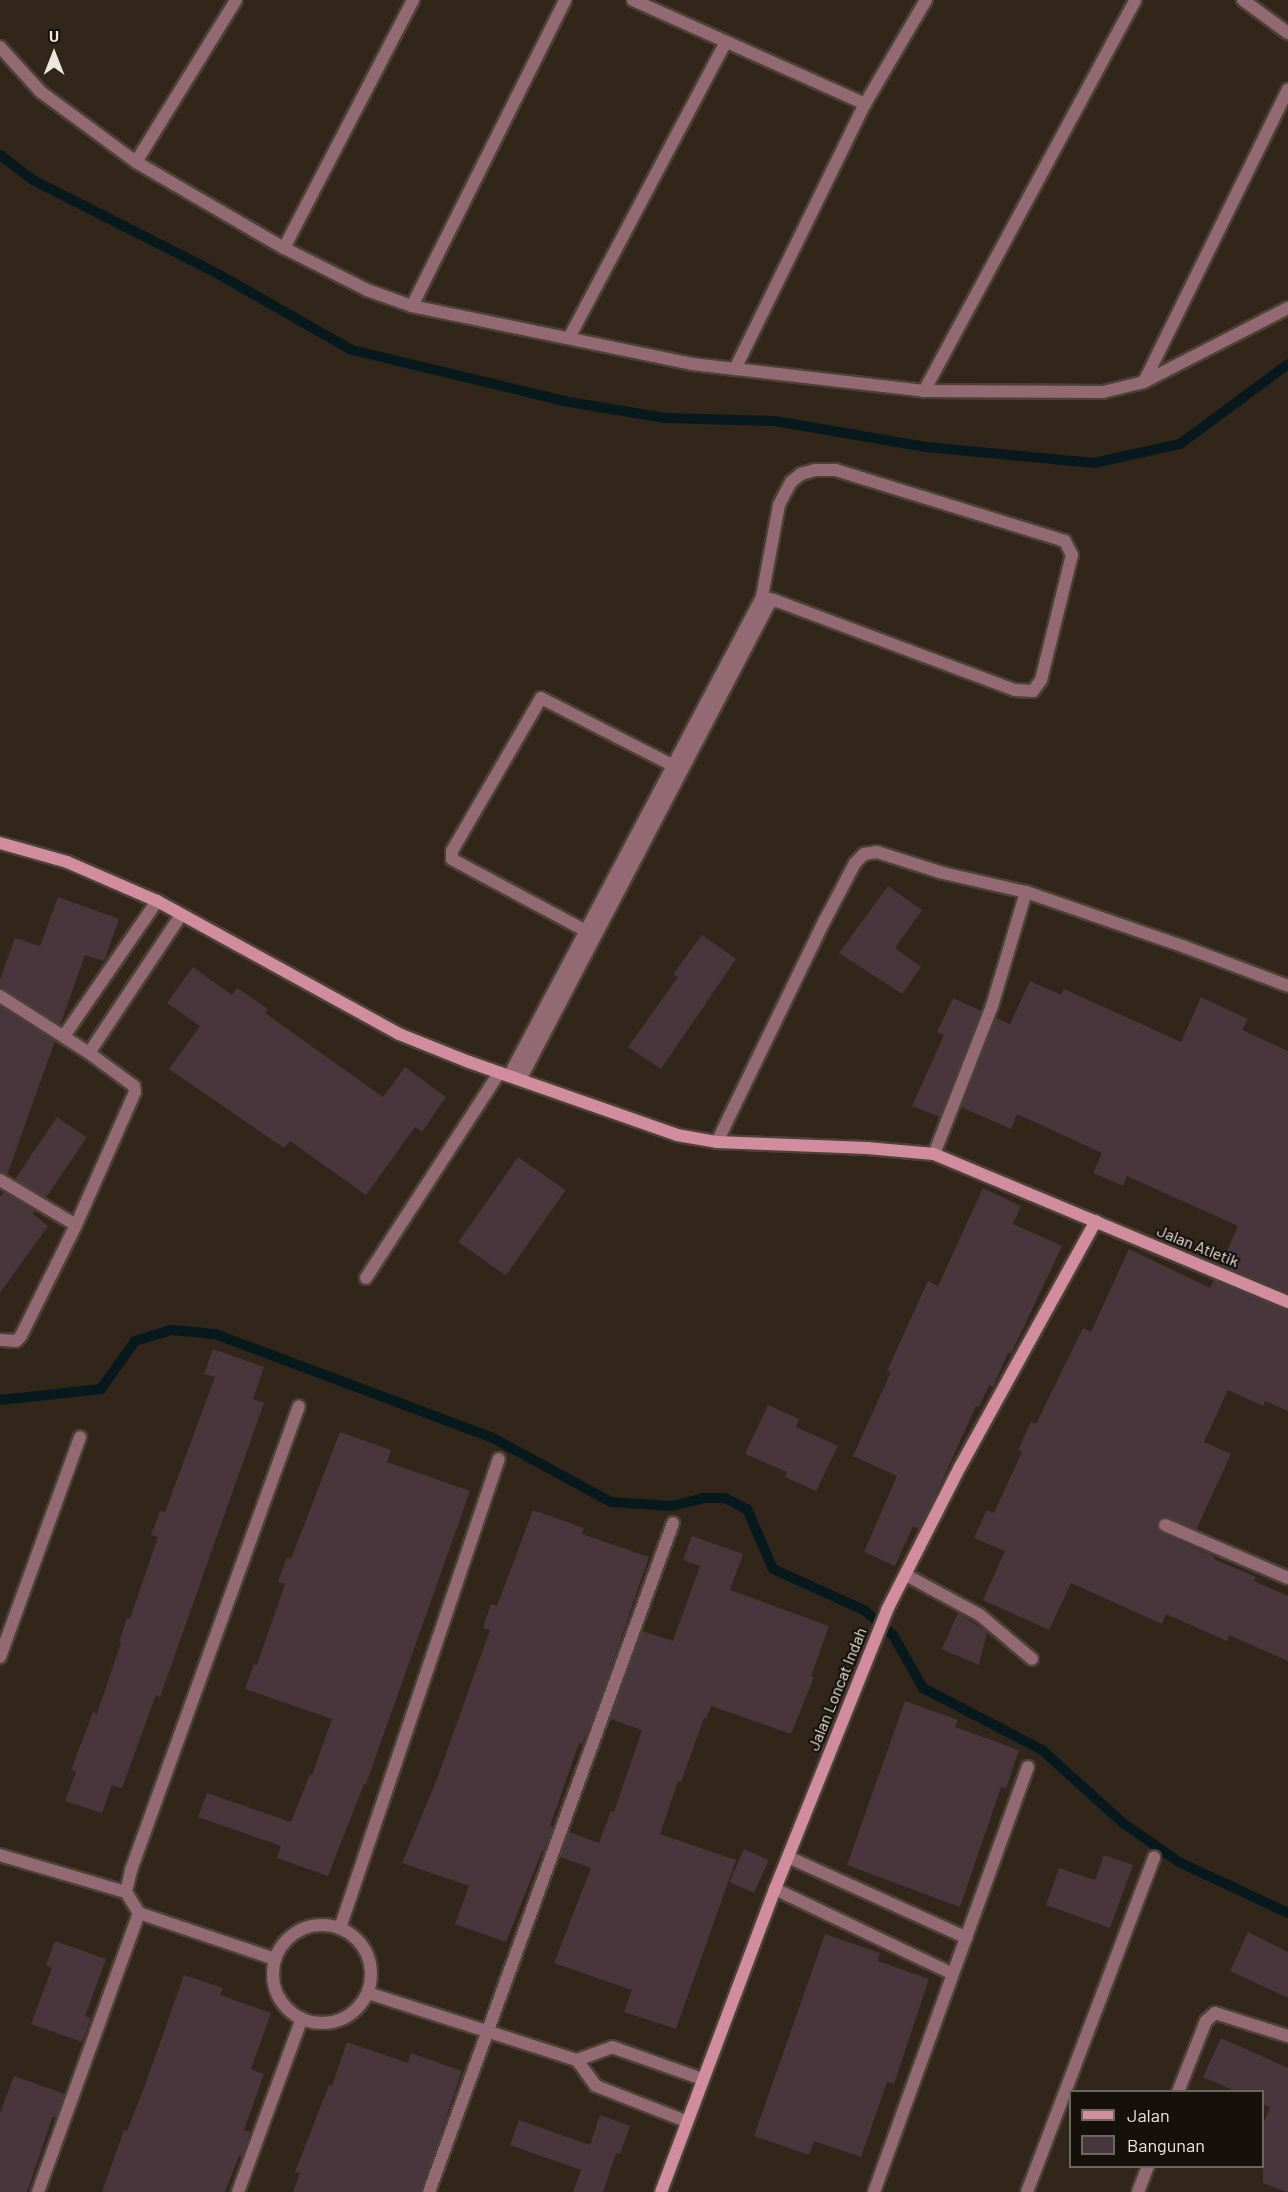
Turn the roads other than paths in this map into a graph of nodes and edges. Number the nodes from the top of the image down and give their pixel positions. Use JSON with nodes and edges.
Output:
{"nodes":[{"id":1,"x":236,"y":0,"type":"edge"},
{"id":2,"x":412,"y":0,"type":"edge"},
{"id":3,"x":565,"y":0,"type":"edge"},
{"id":4,"x":633,"y":0,"type":"edge"},
{"id":5,"x":926,"y":0,"type":"edge"},
{"id":6,"x":1135,"y":0,"type":"edge"},
{"id":7,"x":1243,"y":0,"type":"edge"},
{"id":8,"x":1288,"y":33,"type":"edge"},
{"id":9,"x":726,"y":42,"type":"junction"},
{"id":10,"x":0,"y":47,"type":"edge"},
{"id":11,"x":1288,"y":89,"type":"edge"},
{"id":12,"x":865,"y":104,"type":"junction"},
{"id":13,"x":136,"y":162,"type":"junction"},
{"id":14,"x":284,"y":248,"type":"junction"},
{"id":15,"x":412,"y":306,"type":"junction"},
{"id":16,"x":1288,"y":308,"type":"edge"},
{"id":17,"x":569,"y":338,"type":"junction"},
{"id":18,"x":735,"y":369,"type":"junction"},
{"id":19,"x":1144,"y":382,"type":"junction"},
{"id":20,"x":924,"y":391,"type":"junction"},
{"id":21,"x":768,"y":598,"type":"junction"},
{"id":22,"x":674,"y":766,"type":"junction"},
{"id":23,"x":0,"y":843,"type":"edge"},
{"id":24,"x":1026,"y":892,"type":"junction"},
{"id":25,"x":157,"y":901,"type":"junction"},
{"id":26,"x":182,"y":915,"type":"junction"},
{"id":27,"x":586,"y":932,"type":"junction"},
{"id":28,"x":1288,"y":986,"type":"edge"},
{"id":29,"x":0,"y":996,"type":"edge"},
{"id":30,"x":64,"y":1036,"type":"junction"},
{"id":31,"x":89,"y":1053,"type":"junction"},
{"id":32,"x":509,"y":1076,"type":"junction"},
{"id":33,"x":717,"y":1142,"type":"junction"},
{"id":34,"x":934,"y":1154,"type":"junction"},
{"id":35,"x":0,"y":1180,"type":"edge"},
{"id":36,"x":1096,"y":1221,"type":"junction"},
{"id":37,"x":76,"y":1225,"type":"junction"},
{"id":38,"x":366,"y":1278,"type":"dead end"},
{"id":39,"x":1288,"y":1302,"type":"edge"},
{"id":40,"x":0,"y":1340,"type":"edge"},
{"id":41,"x":299,"y":1406,"type":"dead end"},
{"id":42,"x":80,"y":1437,"type":"dead end"},
{"id":43,"x":499,"y":1459,"type":"dead end"},
{"id":44,"x":674,"y":1523,"type":"dead end"},
{"id":45,"x":1165,"y":1525,"type":"dead end"},
{"id":46,"x":906,"y":1575,"type":"junction"},
{"id":47,"x":1288,"y":1578,"type":"edge"},
{"id":48,"x":0,"y":1657,"type":"edge"},
{"id":49,"x":1032,"y":1659,"type":"dead end"},
{"id":50,"x":1028,"y":1767,"type":"dead end"},
{"id":51,"x":0,"y":1854,"type":"edge"},
{"id":52,"x":788,"y":1857,"type":"junction"},
{"id":53,"x":1154,"y":1857,"type":"dead end"},
{"id":54,"x":775,"y":1889,"type":"junction"},
{"id":55,"x":126,"y":1892,"type":"junction"},
{"id":56,"x":139,"y":1913,"type":"junction"},
{"id":57,"x":339,"y":1928,"type":"junction"},
{"id":58,"x":967,"y":1938,"type":"junction"},
{"id":59,"x":275,"y":1959,"type":"junction"},
{"id":60,"x":953,"y":1974,"type":"junction"},
{"id":61,"x":368,"y":1993,"type":"junction"},
{"id":62,"x":302,"y":2018,"type":"junction"},
{"id":63,"x":488,"y":2032,"type":"junction"},
{"id":64,"x":1288,"y":2036,"type":"edge"},
{"id":65,"x":577,"y":2060,"type":"junction"},
{"id":66,"x":702,"y":2079,"type":"junction"},
{"id":67,"x":1178,"y":2090,"type":"edge"},
{"id":68,"x":686,"y":2121,"type":"junction"},
{"id":69,"x":1147,"y":2168,"type":"edge"},
{"id":70,"x":38,"y":2192,"type":"edge"},
{"id":71,"x":238,"y":2192,"type":"edge"},
{"id":72,"x":429,"y":2192,"type":"edge"},
{"id":73,"x":661,"y":2192,"type":"edge"},
{"id":74,"x":874,"y":2192,"type":"edge"},
{"id":75,"x":1027,"y":2192,"type":"edge"},
{"id":76,"x":1140,"y":2192,"type":"edge"}],
"edges":[{"from":1,"to":13,"type":"street"},
{"from":2,"to":14,"type":"street"},
{"from":3,"to":15,"type":"street"},
{"from":4,"to":9,"type":"street"},
{"from":5,"to":12,"type":"street"},
{"from":6,"to":20,"type":"street"},
{"from":7,"to":8,"type":"street"},
{"from":9,"to":12,"type":"street"},
{"from":9,"to":17,"type":"street"},
{"from":10,"to":13,"type":"street"},
{"from":11,"to":19,"type":"street"},
{"from":12,"to":18,"type":"street"},
{"from":13,"to":14,"type":"street"},
{"from":14,"to":15,"type":"street"},
{"from":15,"to":17,"type":"street"},
{"from":16,"to":19,"type":"street"},
{"from":17,"to":18,"type":"street"},
{"from":18,"to":20,"type":"street"},
{"from":19,"to":20,"type":"street"},
{"from":21,"to":21,"type":"street"},
{"from":21,"to":22,"type":"street"},
{"from":21,"to":32,"type":"street"},
{"from":22,"to":27,"type":"street"},
{"from":22,"to":27,"type":"street"},
{"from":23,"to":25,"type":"street","name":"Jalan Atletik"},
{"from":24,"to":28,"type":"street"},
{"from":24,"to":33,"type":"street"},
{"from":24,"to":34,"type":"street"},
{"from":25,"to":26,"type":"street","name":"Jalan Atletik"},
{"from":25,"to":30,"type":"street"},
{"from":26,"to":31,"type":"street"},
{"from":26,"to":32,"type":"street","name":"Jalan Atletik"},
{"from":27,"to":32,"type":"street"},
{"from":29,"to":30,"type":"street"},
{"from":30,"to":31,"type":"street"},
{"from":31,"to":37,"type":"street"},
{"from":32,"to":33,"type":"street","name":"Jalan Atletik"},
{"from":32,"to":38,"type":"street"},
{"from":33,"to":34,"type":"street","name":"Jalan Atletik"},
{"from":34,"to":36,"type":"street","name":"Jalan Atletik"},
{"from":35,"to":37,"type":"street"},
{"from":36,"to":39,"type":"street","name":"Jalan Atletik"},
{"from":36,"to":46,"type":"street","name":"Jalan Loncat Indah"},
{"from":37,"to":40,"type":"street"},
{"from":41,"to":55,"type":"street"},
{"from":42,"to":48,"type":"street"},
{"from":43,"to":57,"type":"street"},
{"from":44,"to":63,"type":"street"},
{"from":45,"to":47,"type":"street"},
{"from":46,"to":49,"type":"street"},
{"from":46,"to":52,"type":"street","name":"Jalan Loncat Indah"},
{"from":50,"to":58,"type":"street"},
{"from":51,"to":55,"type":"street"},
{"from":52,"to":54,"type":"street","name":"Jalan Loncat Indah"},
{"from":52,"to":58,"type":"street"},
{"from":53,"to":75,"type":"street"},
{"from":54,"to":60,"type":"street"},
{"from":54,"to":66,"type":"street","name":"Jalan Loncat Indah"},
{"from":55,"to":56,"type":"street"},
{"from":56,"to":59,"type":"street"},
{"from":56,"to":70,"type":"street"},
{"from":57,"to":59,"type":"street"},
{"from":57,"to":61,"type":"street"},
{"from":58,"to":60,"type":"street"},
{"from":59,"to":62,"type":"street"},
{"from":60,"to":74,"type":"street"},
{"from":61,"to":62,"type":"street"},
{"from":61,"to":63,"type":"street"},
{"from":62,"to":71,"type":"street"},
{"from":63,"to":65,"type":"street"},
{"from":63,"to":72,"type":"street"},
{"from":64,"to":67,"type":"street"},
{"from":65,"to":66,"type":"street"},
{"from":65,"to":68,"type":"street"},
{"from":66,"to":68,"type":"street","name":"Jalan Loncat Indah"},
{"from":68,"to":73,"type":"street","name":"Jalan Loncat Indah"},
{"from":69,"to":76,"type":"street"}]}
